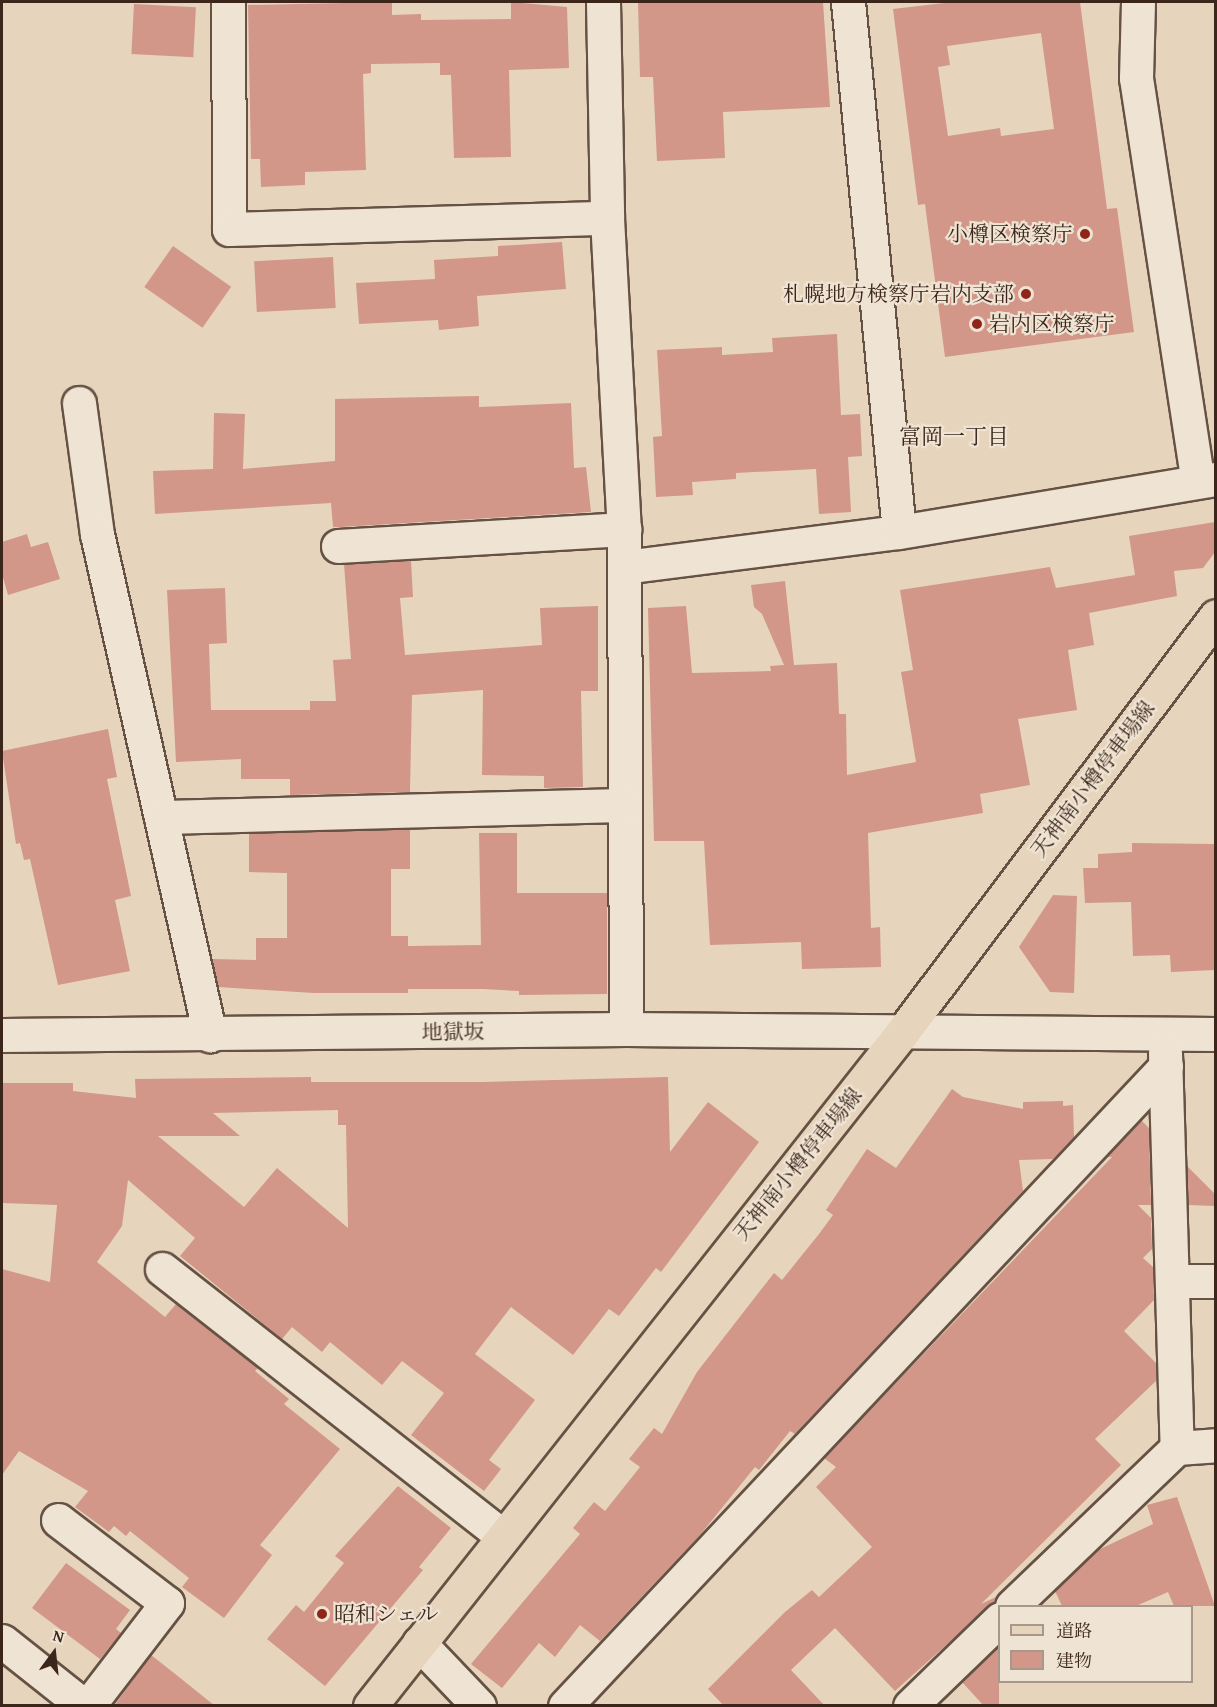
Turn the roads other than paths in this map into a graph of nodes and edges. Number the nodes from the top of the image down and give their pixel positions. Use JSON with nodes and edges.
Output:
{"nodes":[{"id":1,"x":228,"y":2,"type":"edge"},
{"id":2,"x":603,"y":2,"type":"edge"},
{"id":3,"x":848,"y":2,"type":"edge"},
{"id":4,"x":1138,"y":2,"type":"edge"},
{"id":5,"x":607,"y":218,"type":"junction"},
{"id":6,"x":79,"y":403,"type":"dead end"},
{"id":7,"x":1207,"y":480,"type":"edge"},
{"id":8,"x":624,"y":529,"type":"junction"},
{"id":9,"x":899,"y":532,"type":"junction"},
{"id":10,"x":338,"y":546,"type":"dead end"},
{"id":11,"x":624,"y":567,"type":"junction"},
{"id":12,"x":1215,"y":616,"type":"edge"},
{"id":13,"x":625,"y":805,"type":"junction"},
{"id":14,"x":161,"y":817,"type":"junction"},
{"id":15,"x":626,"y":1029,"type":"junction"},
{"id":16,"x":904,"y":1030,"type":"junction"},
{"id":17,"x":1164,"y":1034,"type":"junction"},
{"id":18,"x":1215,"y":1034,"type":"edge"},
{"id":19,"x":2,"y":1035,"type":"edge"},
{"id":20,"x":210,"y":1035,"type":"junction"},
{"id":21,"x":1166,"y":1066,"type":"junction"},
{"id":22,"x":162,"y":1269,"type":"dead end"},
{"id":23,"x":1174,"y":1281,"type":"junction"},
{"id":24,"x":1215,"y":1281,"type":"edge"},
{"id":25,"x":1215,"y":1445,"type":"edge"},
{"id":26,"x":1177,"y":1448,"type":"junction"},
{"id":27,"x":58,"y":1520,"type":"dead end"},
{"id":28,"x":502,"y":1536,"type":"junction"},
{"id":29,"x":1013,"y":1605,"type":"edge"},
{"id":30,"x":998,"y":1620,"type":"edge"},
{"id":31,"x":2,"y":1641,"type":"edge"},
{"id":32,"x":419,"y":1643,"type":"junction"},
{"id":33,"x":86,"y":1706,"type":"edge"},
{"id":34,"x":370,"y":1706,"type":"edge"},
{"id":35,"x":479,"y":1706,"type":"edge"},
{"id":36,"x":566,"y":1706,"type":"edge"},
{"id":37,"x":910,"y":1706,"type":"edge"}],
"edges":[{"from":1,"to":5,"type":"street"},
{"from":2,"to":5,"type":"street"},
{"from":3,"to":9,"type":"street"},
{"from":4,"to":7,"type":"street"},
{"from":5,"to":8,"type":"street"},
{"from":6,"to":14,"type":"street"},
{"from":7,"to":9,"type":"street"},
{"from":8,"to":10,"type":"street"},
{"from":8,"to":11,"type":"street"},
{"from":9,"to":11,"type":"street"},
{"from":11,"to":13,"type":"street"},
{"from":12,"to":16,"type":"main road","name":"天神南小樽停車場線"},
{"from":13,"to":14,"type":"street"},
{"from":13,"to":15,"type":"street"},
{"from":14,"to":20,"type":"street"},
{"from":15,"to":16,"type":"street","name":"地獄坂"},
{"from":15,"to":20,"type":"street","name":"地獄坂"},
{"from":16,"to":17,"type":"street","name":"地獄坂"},
{"from":16,"to":28,"type":"main road","name":"天神南小樽停車場線"},
{"from":17,"to":18,"type":"street","name":"地獄坂"},
{"from":17,"to":21,"type":"street"},
{"from":19,"to":20,"type":"street","name":"地獄坂"},
{"from":21,"to":23,"type":"street"},
{"from":21,"to":36,"type":"street"},
{"from":22,"to":28,"type":"street"},
{"from":23,"to":24,"type":"street"},
{"from":23,"to":26,"type":"street"},
{"from":25,"to":26,"type":"street"},
{"from":26,"to":29,"type":"street"},
{"from":27,"to":33,"type":"street"},
{"from":28,"to":32,"type":"main road","name":"天神南小樽停車場線"},
{"from":30,"to":37,"type":"street"},
{"from":31,"to":33,"type":"street"},
{"from":32,"to":34,"type":"main road","name":"天神南小樽停車場線"},
{"from":32,"to":35,"type":"street"}]}
